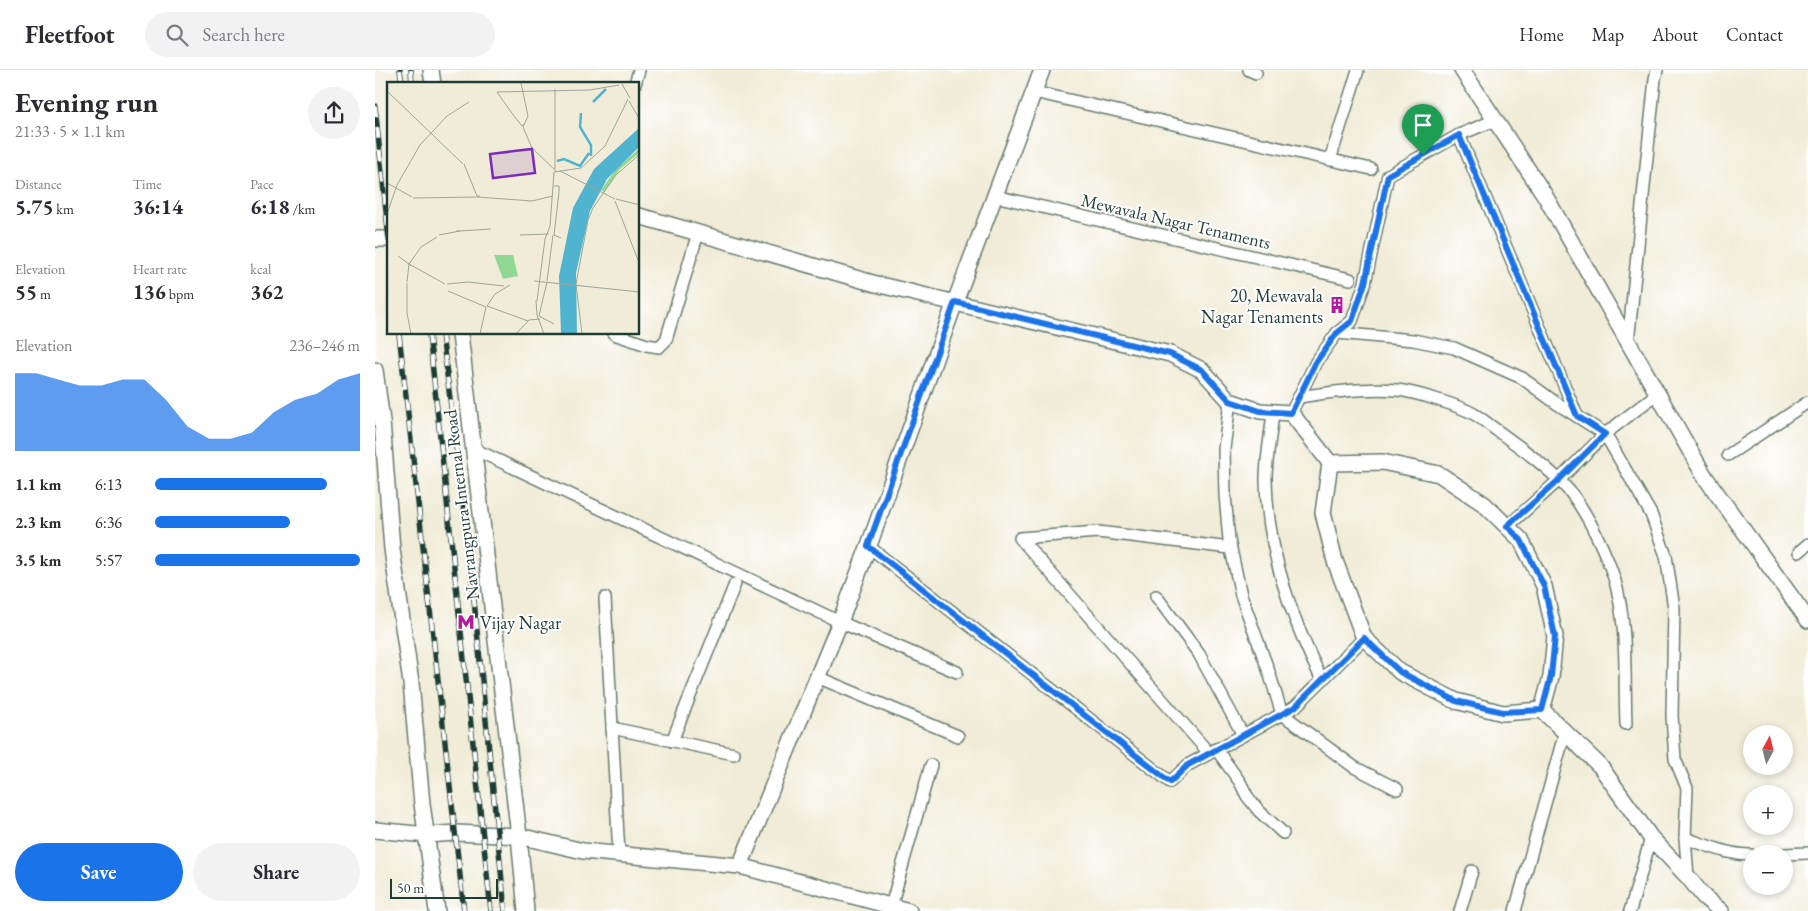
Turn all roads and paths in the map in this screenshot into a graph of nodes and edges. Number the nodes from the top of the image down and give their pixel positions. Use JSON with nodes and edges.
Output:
{"nodes":[{"id":1,"x":1042,"y":70,"type":"edge"},
{"id":2,"x":1358,"y":70,"type":"edge"},
{"id":3,"x":1462,"y":70,"type":"edge"},
{"id":4,"x":1657,"y":70,"type":"edge"},
{"id":5,"x":1034,"y":92,"type":"junction"},
{"id":6,"x":1495,"y":120,"type":"junction"},
{"id":7,"x":1459,"y":135,"type":"junction"},
{"id":8,"x":1329,"y":160,"type":"junction"},
{"id":9,"x":1371,"y":169,"type":"dead end"},
{"id":10,"x":995,"y":196,"type":"junction"},
{"id":11,"x":640,"y":216,"type":"edge"},
{"id":12,"x":698,"y":233,"type":"junction"},
{"id":13,"x":1350,"y":279,"type":"dead end"},
{"id":14,"x":955,"y":302,"type":"junction"},
{"id":15,"x":1337,"y":333,"type":"junction"},
{"id":16,"x":460,"y":335,"type":"edge"},
{"id":17,"x":617,"y":335,"type":"edge"},
{"id":18,"x":1628,"y":343,"type":"junction"},
{"id":19,"x":375,"y":370,"type":"edge"},
{"id":20,"x":1657,"y":393,"type":"junction"},
{"id":21,"x":1299,"y":397,"type":"junction"},
{"id":22,"x":1230,"y":401,"type":"junction"},
{"id":23,"x":1808,"y":402,"type":"edge"},
{"id":24,"x":1273,"y":412,"type":"junction"},
{"id":25,"x":1291,"y":413,"type":"junction"},
{"id":26,"x":1577,"y":416,"type":"junction"},
{"id":27,"x":1605,"y":434,"type":"junction"},
{"id":28,"x":474,"y":449,"type":"junction"},
{"id":29,"x":1728,"y":455,"type":"dead end"},
{"id":30,"x":1330,"y":463,"type":"junction"},
{"id":31,"x":1559,"y":480,"type":"junction"},
{"id":32,"x":1507,"y":526,"type":"junction"},
{"id":33,"x":868,"y":546,"type":"junction"},
{"id":34,"x":1231,"y":548,"type":"junction"},
{"id":35,"x":735,"y":584,"type":"dead end"},
{"id":36,"x":1156,"y":596,"type":"dead end"},
{"id":37,"x":605,"y":598,"type":"dead end"},
{"id":38,"x":1808,"y":620,"type":"edge"},
{"id":39,"x":840,"y":622,"type":"junction"},
{"id":40,"x":1364,"y":638,"type":"junction"},
{"id":41,"x":957,"y":672,"type":"dead end"},
{"id":42,"x":817,"y":677,"type":"junction"},
{"id":43,"x":1322,"y":680,"type":"junction"},
{"id":44,"x":1542,"y":710,"type":"junction"},
{"id":45,"x":1282,"y":714,"type":"junction"},
{"id":46,"x":1626,"y":724,"type":"dead end"},
{"id":47,"x":612,"y":728,"type":"junction"},
{"id":48,"x":1565,"y":732,"type":"junction"},
{"id":49,"x":1243,"y":735,"type":"junction"},
{"id":50,"x":958,"y":736,"type":"dead end"},
{"id":51,"x":672,"y":740,"type":"junction"},
{"id":52,"x":1213,"y":751,"type":"junction"},
{"id":53,"x":734,"y":754,"type":"dead end"},
{"id":54,"x":931,"y":765,"type":"dead end"},
{"id":55,"x":1397,"y":789,"type":"dead end"},
{"id":56,"x":375,"y":830,"type":"edge"},
{"id":57,"x":1283,"y":833,"type":"dead end"},
{"id":58,"x":427,"y":835,"type":"junction"},
{"id":59,"x":519,"y":836,"type":"junction"},
{"id":60,"x":1651,"y":838,"type":"junction"},
{"id":61,"x":1685,"y":838,"type":"junction"},
{"id":62,"x":1808,"y":853,"type":"edge"},
{"id":63,"x":619,"y":854,"type":"junction"},
{"id":64,"x":1793,"y":854,"type":"edge"},
{"id":65,"x":1743,"y":855,"type":"edge"},
{"id":66,"x":740,"y":866,"type":"junction"},
{"id":67,"x":1472,"y":871,"type":"dead end"},
{"id":68,"x":1689,"y":877,"type":"junction"},
{"id":69,"x":891,"y":906,"type":"junction"},
{"id":70,"x":437,"y":911,"type":"edge"},
{"id":71,"x":526,"y":911,"type":"edge"},
{"id":72,"x":909,"y":911,"type":"edge"},
{"id":73,"x":1460,"y":911,"type":"edge"},
{"id":74,"x":1515,"y":911,"type":"edge"},
{"id":75,"x":1630,"y":911,"type":"edge"},
{"id":76,"x":1721,"y":911,"type":"edge"}],
"edges":[{"from":1,"to":5,"type":"street"},
{"from":2,"to":8,"type":"street"},
{"from":3,"to":6,"type":"street"},
{"from":4,"to":18,"type":"street"},
{"from":5,"to":8,"type":"street"},
{"from":5,"to":10,"type":"street"},
{"from":6,"to":7,"type":"street"},
{"from":6,"to":18,"type":"street"},
{"from":7,"to":15,"type":"street"},
{"from":7,"to":26,"type":"street"},
{"from":8,"to":9,"type":"street"},
{"from":10,"to":13,"type":"street","name":"Mewavala Nagar Tenaments"},
{"from":10,"to":14,"type":"street"},
{"from":11,"to":12,"type":"street"},
{"from":12,"to":14,"type":"street"},
{"from":12,"to":17,"type":"street"},
{"from":14,"to":22,"type":"street"},
{"from":14,"to":33,"type":"street"},
{"from":15,"to":21,"type":"street"},
{"from":15,"to":26,"type":"street"},
{"from":16,"to":28,"type":"street","name":"Navrangpura Internal Road"},
{"from":18,"to":20,"type":"street"},
{"from":19,"to":58,"type":"street"},
{"from":20,"to":27,"type":"street"},
{"from":20,"to":38,"type":"street"},
{"from":21,"to":25,"type":"street"},
{"from":21,"to":31,"type":"street"},
{"from":22,"to":24,"type":"street"},
{"from":22,"to":34,"type":"street"},
{"from":23,"to":29,"type":"street"},
{"from":24,"to":25,"type":"street"},
{"from":24,"to":43,"type":"street"},
{"from":25,"to":30,"type":"street"},
{"from":26,"to":27,"type":"street"},
{"from":27,"to":31,"type":"street"},
{"from":27,"to":61,"type":"street"},
{"from":28,"to":39,"type":"street"},
{"from":28,"to":59,"type":"street","name":"Navrangpura Internal Road"},
{"from":30,"to":32,"type":"street"},
{"from":30,"to":40,"type":"street"},
{"from":31,"to":32,"type":"street"},
{"from":31,"to":46,"type":"street"},
{"from":32,"to":44,"type":"street"},
{"from":33,"to":39,"type":"street"},
{"from":33,"to":52,"type":"street"},
{"from":34,"to":45,"type":"street"},
{"from":34,"to":52,"type":"street"},
{"from":35,"to":51,"type":"street"},
{"from":36,"to":49,"type":"street"},
{"from":37,"to":47,"type":"street"},
{"from":39,"to":41,"type":"street"},
{"from":39,"to":42,"type":"street"},
{"from":40,"to":43,"type":"street"},
{"from":40,"to":44,"type":"street"},
{"from":42,"to":50,"type":"street"},
{"from":42,"to":66,"type":"street"},
{"from":43,"to":45,"type":"street"},
{"from":44,"to":48,"type":"street"},
{"from":45,"to":49,"type":"street"},
{"from":45,"to":55,"type":"street"},
{"from":47,"to":51,"type":"street"},
{"from":47,"to":63,"type":"street"},
{"from":48,"to":60,"type":"street"},
{"from":48,"to":74,"type":"street"},
{"from":49,"to":52,"type":"street"},
{"from":51,"to":53,"type":"street"},
{"from":52,"to":57,"type":"street"},
{"from":54,"to":69,"type":"street"},
{"from":56,"to":58,"type":"street"},
{"from":58,"to":59,"type":"street"},
{"from":58,"to":70,"type":"street"},
{"from":59,"to":63,"type":"street"},
{"from":59,"to":71,"type":"street","name":"Navrangpura Internal Road"},
{"from":60,"to":68,"type":"street"},
{"from":60,"to":75,"type":"street"},
{"from":61,"to":65,"type":"street"},
{"from":61,"to":68,"type":"street"},
{"from":62,"to":64,"type":"street"},
{"from":63,"to":66,"type":"street"},
{"from":66,"to":69,"type":"street"},
{"from":67,"to":73,"type":"street"},
{"from":68,"to":76,"type":"street"},
{"from":69,"to":72,"type":"street"}]}
